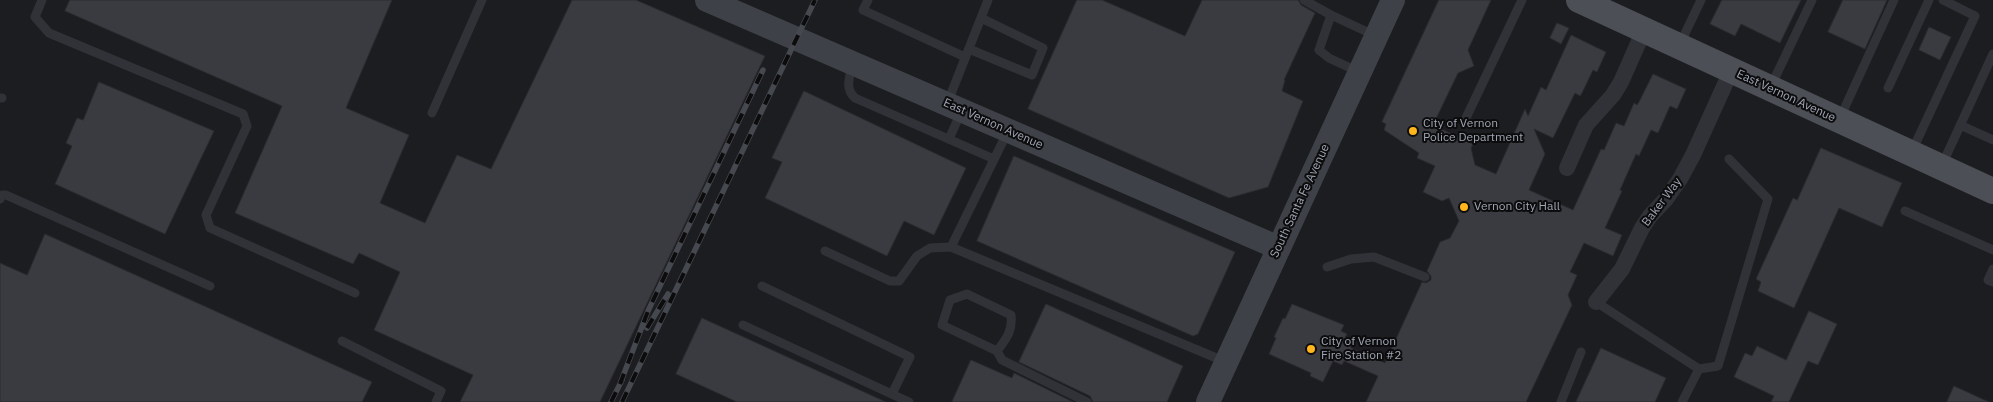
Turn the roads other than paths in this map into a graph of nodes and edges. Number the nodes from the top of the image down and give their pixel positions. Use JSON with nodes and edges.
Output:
{"nodes":[{"id":1,"x":42,"y":0,"type":"edge"},
{"id":2,"x":482,"y":0,"type":"edge"},
{"id":3,"x":707,"y":0,"type":"edge"},
{"id":4,"x":868,"y":0,"type":"edge"},
{"id":5,"x":988,"y":0,"type":"edge"},
{"id":6,"x":1304,"y":0,"type":"edge"},
{"id":7,"x":1393,"y":0,"type":"edge"},
{"id":8,"x":1522,"y":0,"type":"edge"},
{"id":9,"x":1578,"y":0,"type":"edge"},
{"id":10,"x":1700,"y":0,"type":"edge"},
{"id":11,"x":1812,"y":0,"type":"edge"},
{"id":12,"x":1894,"y":0,"type":"edge"},
{"id":13,"x":1929,"y":0,"type":"edge"},
{"id":14,"x":1943,"y":0,"type":"edge"},
{"id":15,"x":1331,"y":15,"type":"junction"},
{"id":16,"x":981,"y":18,"type":"junction"},
{"id":17,"x":1644,"y":30,"type":"junction"},
{"id":18,"x":1376,"y":36,"type":"junction"},
{"id":19,"x":1679,"y":47,"type":"junction"},
{"id":20,"x":967,"y":53,"type":"junction"},
{"id":21,"x":1993,"y":54,"type":"edge"},
{"id":22,"x":853,"y":63,"type":"junction"},
{"id":23,"x":1732,"y":71,"type":"junction"},
{"id":24,"x":1359,"y":72,"type":"junction"},
{"id":25,"x":1770,"y":88,"type":"junction"},
{"id":26,"x":1888,"y":88,"type":"dead end"},
{"id":27,"x":954,"y":107,"type":"junction"},
{"id":28,"x":432,"y":113,"type":"dead end"},
{"id":29,"x":1466,"y":118,"type":"dead end"},
{"id":30,"x":1839,"y":120,"type":"junction"},
{"id":31,"x":1960,"y":125,"type":"junction"},
{"id":32,"x":1008,"y":131,"type":"junction"},
{"id":33,"x":948,"y":139,"type":"junction"},
{"id":34,"x":1993,"y":140,"type":"edge"},
{"id":35,"x":1911,"y":154,"type":"junction"},
{"id":36,"x":994,"y":159,"type":"junction"},
{"id":37,"x":1730,"y":159,"type":"dead end"},
{"id":38,"x":1941,"y":167,"type":"junction"},
{"id":39,"x":1567,"y":168,"type":"dead end"},
{"id":40,"x":1993,"y":191,"type":"edge"},
{"id":41,"x":0,"y":199,"type":"edge"},
{"id":42,"x":1906,"y":211,"type":"dead end"},
{"id":43,"x":951,"y":247,"type":"junction"},
{"id":44,"x":1279,"y":248,"type":"junction"},
{"id":45,"x":1993,"y":250,"type":"edge"},
{"id":46,"x":824,"y":251,"type":"dead end"},
{"id":47,"x":1327,"y":267,"type":"dead end"},
{"id":48,"x":1993,"y":269,"type":"edge"},
{"id":49,"x":1425,"y":277,"type":"dead end"},
{"id":50,"x":1993,"y":282,"type":"edge"},
{"id":51,"x":210,"y":286,"type":"dead end"},
{"id":52,"x":762,"y":286,"type":"dead end"},
{"id":53,"x":355,"y":293,"type":"dead end"},
{"id":54,"x":1596,"y":302,"type":"joint"},
{"id":55,"x":742,"y":325,"type":"dead end"},
{"id":56,"x":342,"y":341,"type":"dead end"},
{"id":57,"x":997,"y":351,"type":"junction"},
{"id":58,"x":1581,"y":352,"type":"dead end"},
{"id":59,"x":1226,"y":362,"type":"junction"},
{"id":60,"x":1699,"y":369,"type":"junction"},
{"id":61,"x":892,"y":394,"type":"junction"},
{"id":62,"x":436,"y":402,"type":"edge"},
{"id":63,"x":909,"y":402,"type":"edge"},
{"id":64,"x":1087,"y":402,"type":"edge"},
{"id":65,"x":1208,"y":402,"type":"edge"},
{"id":66,"x":1561,"y":402,"type":"edge"},
{"id":67,"x":1682,"y":402,"type":"edge"}],
"edges":[{"from":1,"to":53,"type":"lane"},
{"from":2,"to":28,"type":"lane"},
{"from":3,"to":22,"type":"street","name":"East Vernon Avenue"},
{"from":4,"to":20,"type":"lane"},
{"from":5,"to":16,"type":"lane"},
{"from":6,"to":15,"type":"lane"},
{"from":7,"to":18,"type":"street","name":"South Santa Fe Avenue"},
{"from":8,"to":29,"type":"lane"},
{"from":9,"to":17,"type":"main road","name":"East Vernon Avenue"},
{"from":10,"to":19,"type":"lane"},
{"from":11,"to":25,"type":"lane"},
{"from":12,"to":30,"type":"lane"},
{"from":13,"to":26,"type":"lane"},
{"from":14,"to":35,"type":"lane"},
{"from":15,"to":18,"type":"lane"},
{"from":15,"to":24,"type":"lane"},
{"from":16,"to":20,"type":"lane"},
{"from":16,"to":20,"type":"lane"},
{"from":17,"to":19,"type":"main road","name":"East Vernon Avenue"},
{"from":17,"to":39,"type":"street"},
{"from":18,"to":24,"type":"street","name":"South Santa Fe Avenue"},
{"from":19,"to":23,"type":"main road","name":"East Vernon Avenue"},
{"from":20,"to":27,"type":"lane"},
{"from":21,"to":31,"type":"lane"},
{"from":22,"to":27,"type":"street","name":"East Vernon Avenue"},
{"from":22,"to":33,"type":"lane"},
{"from":23,"to":25,"type":"main road","name":"East Vernon Avenue"},
{"from":23,"to":54,"type":"street","name":"Baker Way"},
{"from":24,"to":44,"type":"street","name":"South Santa Fe Avenue"},
{"from":25,"to":30,"type":"main road","name":"East Vernon Avenue"},
{"from":27,"to":32,"type":"street","name":"East Vernon Avenue"},
{"from":27,"to":33,"type":"lane"},
{"from":30,"to":35,"type":"main road","name":"East Vernon Avenue"},
{"from":31,"to":34,"type":"lane"},
{"from":31,"to":38,"type":"lane"},
{"from":32,"to":36,"type":"lane"},
{"from":32,"to":44,"type":"street","name":"East Vernon Avenue"},
{"from":33,"to":36,"type":"lane"},
{"from":35,"to":38,"type":"main road","name":"East Vernon Avenue"},
{"from":36,"to":43,"type":"lane"},
{"from":37,"to":60,"type":"lane"},
{"from":38,"to":40,"type":"main road","name":"East Vernon Avenue"},
{"from":41,"to":51,"type":"lane"},
{"from":42,"to":45,"type":"lane"},
{"from":43,"to":46,"type":"lane"},
{"from":43,"to":59,"type":"lane"},
{"from":44,"to":59,"type":"street","name":"South Santa Fe Avenue"},
{"from":47,"to":49,"type":"lane"},
{"from":48,"to":50,"type":"lane"},
{"from":52,"to":61,"type":"lane"},
{"from":54,"to":60,"type":"lane"},
{"from":55,"to":61,"type":"lane"},
{"from":56,"to":62,"type":"lane"},
{"from":57,"to":57,"type":"lane"},
{"from":57,"to":64,"type":"lane"},
{"from":58,"to":66,"type":"lane"},
{"from":59,"to":65,"type":"street","name":"South Santa Fe Avenue"},
{"from":60,"to":67,"type":"lane"},
{"from":61,"to":63,"type":"lane"}]}
